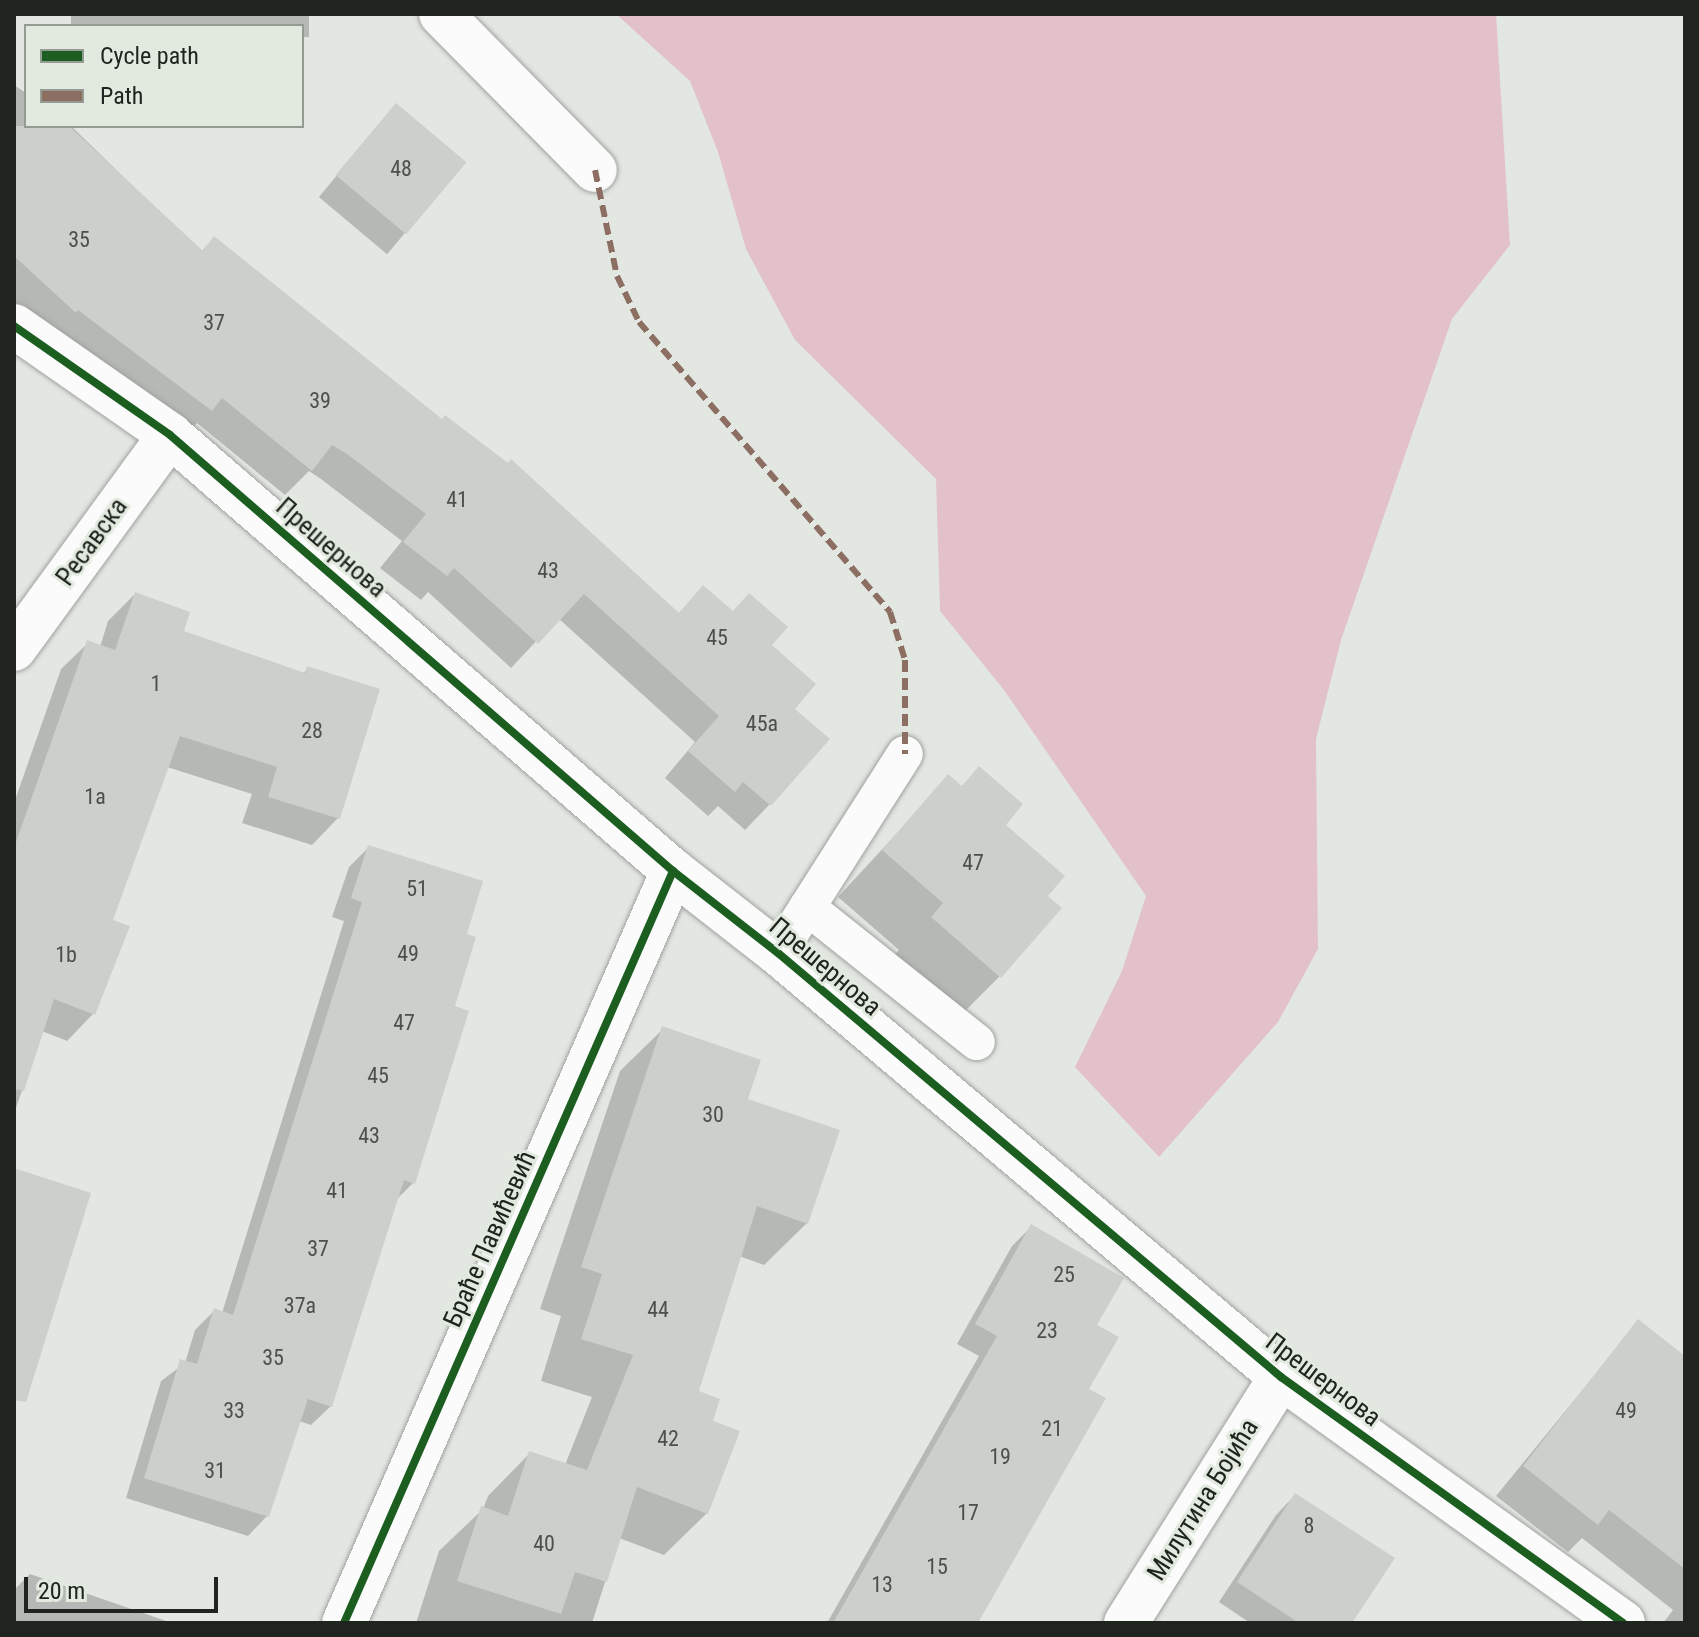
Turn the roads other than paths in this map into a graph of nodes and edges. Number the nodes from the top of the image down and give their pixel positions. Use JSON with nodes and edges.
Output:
{"nodes":[{"id":1,"x":441,"y":14,"type":"edge"},
{"id":2,"x":595,"y":170,"type":"dead end"},
{"id":3,"x":14,"y":326,"type":"edge"},
{"id":4,"x":170,"y":435,"type":"junction"},
{"id":5,"x":14,"y":649,"type":"edge"},
{"id":6,"x":905,"y":754,"type":"dead end"},
{"id":7,"x":673,"y":871,"type":"junction"},
{"id":8,"x":807,"y":907,"type":"junction"},
{"id":9,"x":778,"y":953,"type":"junction"},
{"id":10,"x":977,"y":1042,"type":"dead end"},
{"id":11,"x":1281,"y":1377,"type":"junction"},
{"id":12,"x":344,"y":1623,"type":"edge"},
{"id":13,"x":1126,"y":1623,"type":"edge"},
{"id":14,"x":1623,"y":1623,"type":"edge"}],
"edges":[{"from":1,"to":2,"type":"street"},
{"from":3,"to":4,"type":"street","name":"Прешернова"},
{"from":4,"to":5,"type":"street","name":"Ресавска"},
{"from":4,"to":7,"type":"street","name":"Прешернова"},
{"from":6,"to":8,"type":"lane"},
{"from":7,"to":9,"type":"street","name":"Прешернова"},
{"from":7,"to":12,"type":"street","name":"Браће Павићевић"},
{"from":8,"to":9,"type":"lane"},
{"from":8,"to":10,"type":"lane"},
{"from":9,"to":11,"type":"street","name":"Прешернова"},
{"from":11,"to":13,"type":"street","name":"Милутина Бојића"},
{"from":11,"to":14,"type":"street","name":"Прешернова"}]}
